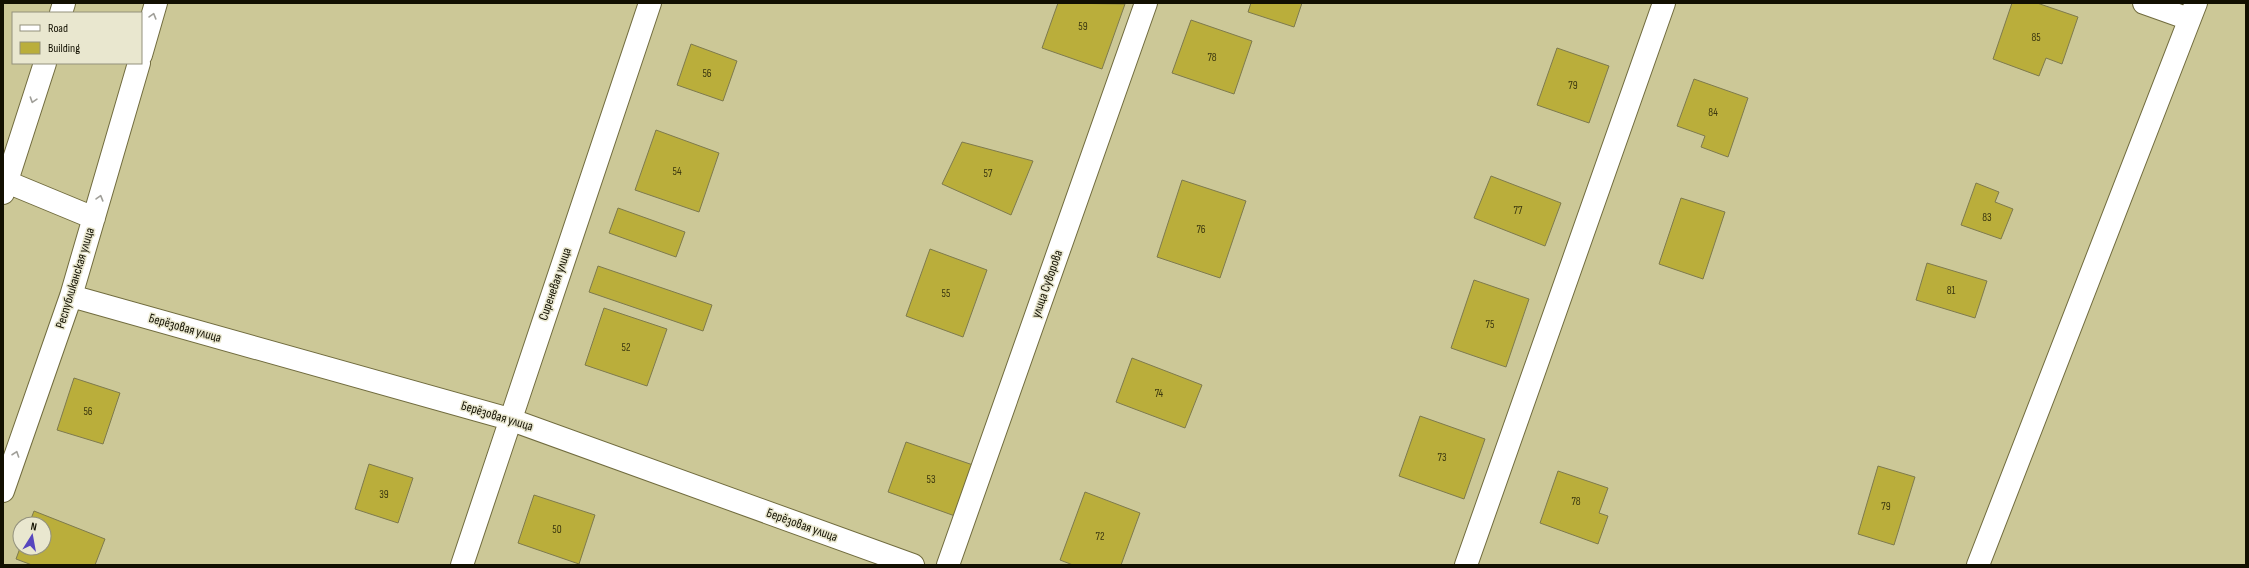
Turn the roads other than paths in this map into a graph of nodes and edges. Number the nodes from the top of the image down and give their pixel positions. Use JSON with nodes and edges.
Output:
{"nodes":[{"id":1,"x":156,"y":3,"type":"edge"},
{"id":2,"x":650,"y":3,"type":"edge"},
{"id":3,"x":1146,"y":3,"type":"edge"},
{"id":4,"x":1664,"y":3,"type":"edge"},
{"id":5,"x":2144,"y":3,"type":"edge"},
{"id":6,"x":2193,"y":11,"type":"edge"},
{"id":7,"x":142,"y":52,"type":"edge"},
{"id":8,"x":45,"y":64,"type":"edge"},
{"id":9,"x":139,"y":64,"type":"edge"},
{"id":10,"x":5,"y":188,"type":"edge"},
{"id":11,"x":94,"y":218,"type":"junction"},
{"id":12,"x":71,"y":296,"type":"junction"},
{"id":13,"x":509,"y":419,"type":"junction"},
{"id":14,"x":3,"y":491,"type":"edge"},
{"id":15,"x":462,"y":565,"type":"edge"},
{"id":16,"x":913,"y":565,"type":"edge"},
{"id":17,"x":948,"y":565,"type":"edge"},
{"id":18,"x":1466,"y":565,"type":"edge"},
{"id":19,"x":1978,"y":565,"type":"edge"}],
"edges":[{"from":7,"to":1,"type":"street","one_way":true},
{"from":2,"to":13,"type":"street","name":"Сиреневая улица"},
{"from":3,"to":17,"type":"street","name":"улица Суворова"},
{"from":4,"to":18,"type":"street"},
{"from":5,"to":6,"type":"street"},
{"from":6,"to":19,"type":"street"},
{"from":8,"to":10,"type":"street","one_way":true},
{"from":11,"to":9,"type":"street","name":"Республиканская улица","one_way":true},
{"from":10,"to":11,"type":"street"},
{"from":11,"to":12,"type":"street","name":"Республиканская улица"},
{"from":12,"to":13,"type":"street","name":"Берёзовая улица"},
{"from":14,"to":12,"type":"street","name":"Республиканская улица","one_way":true},
{"from":13,"to":15,"type":"street","name":"Сиреневая улица"},
{"from":13,"to":16,"type":"street","name":"Берёзовая улица"}]}
